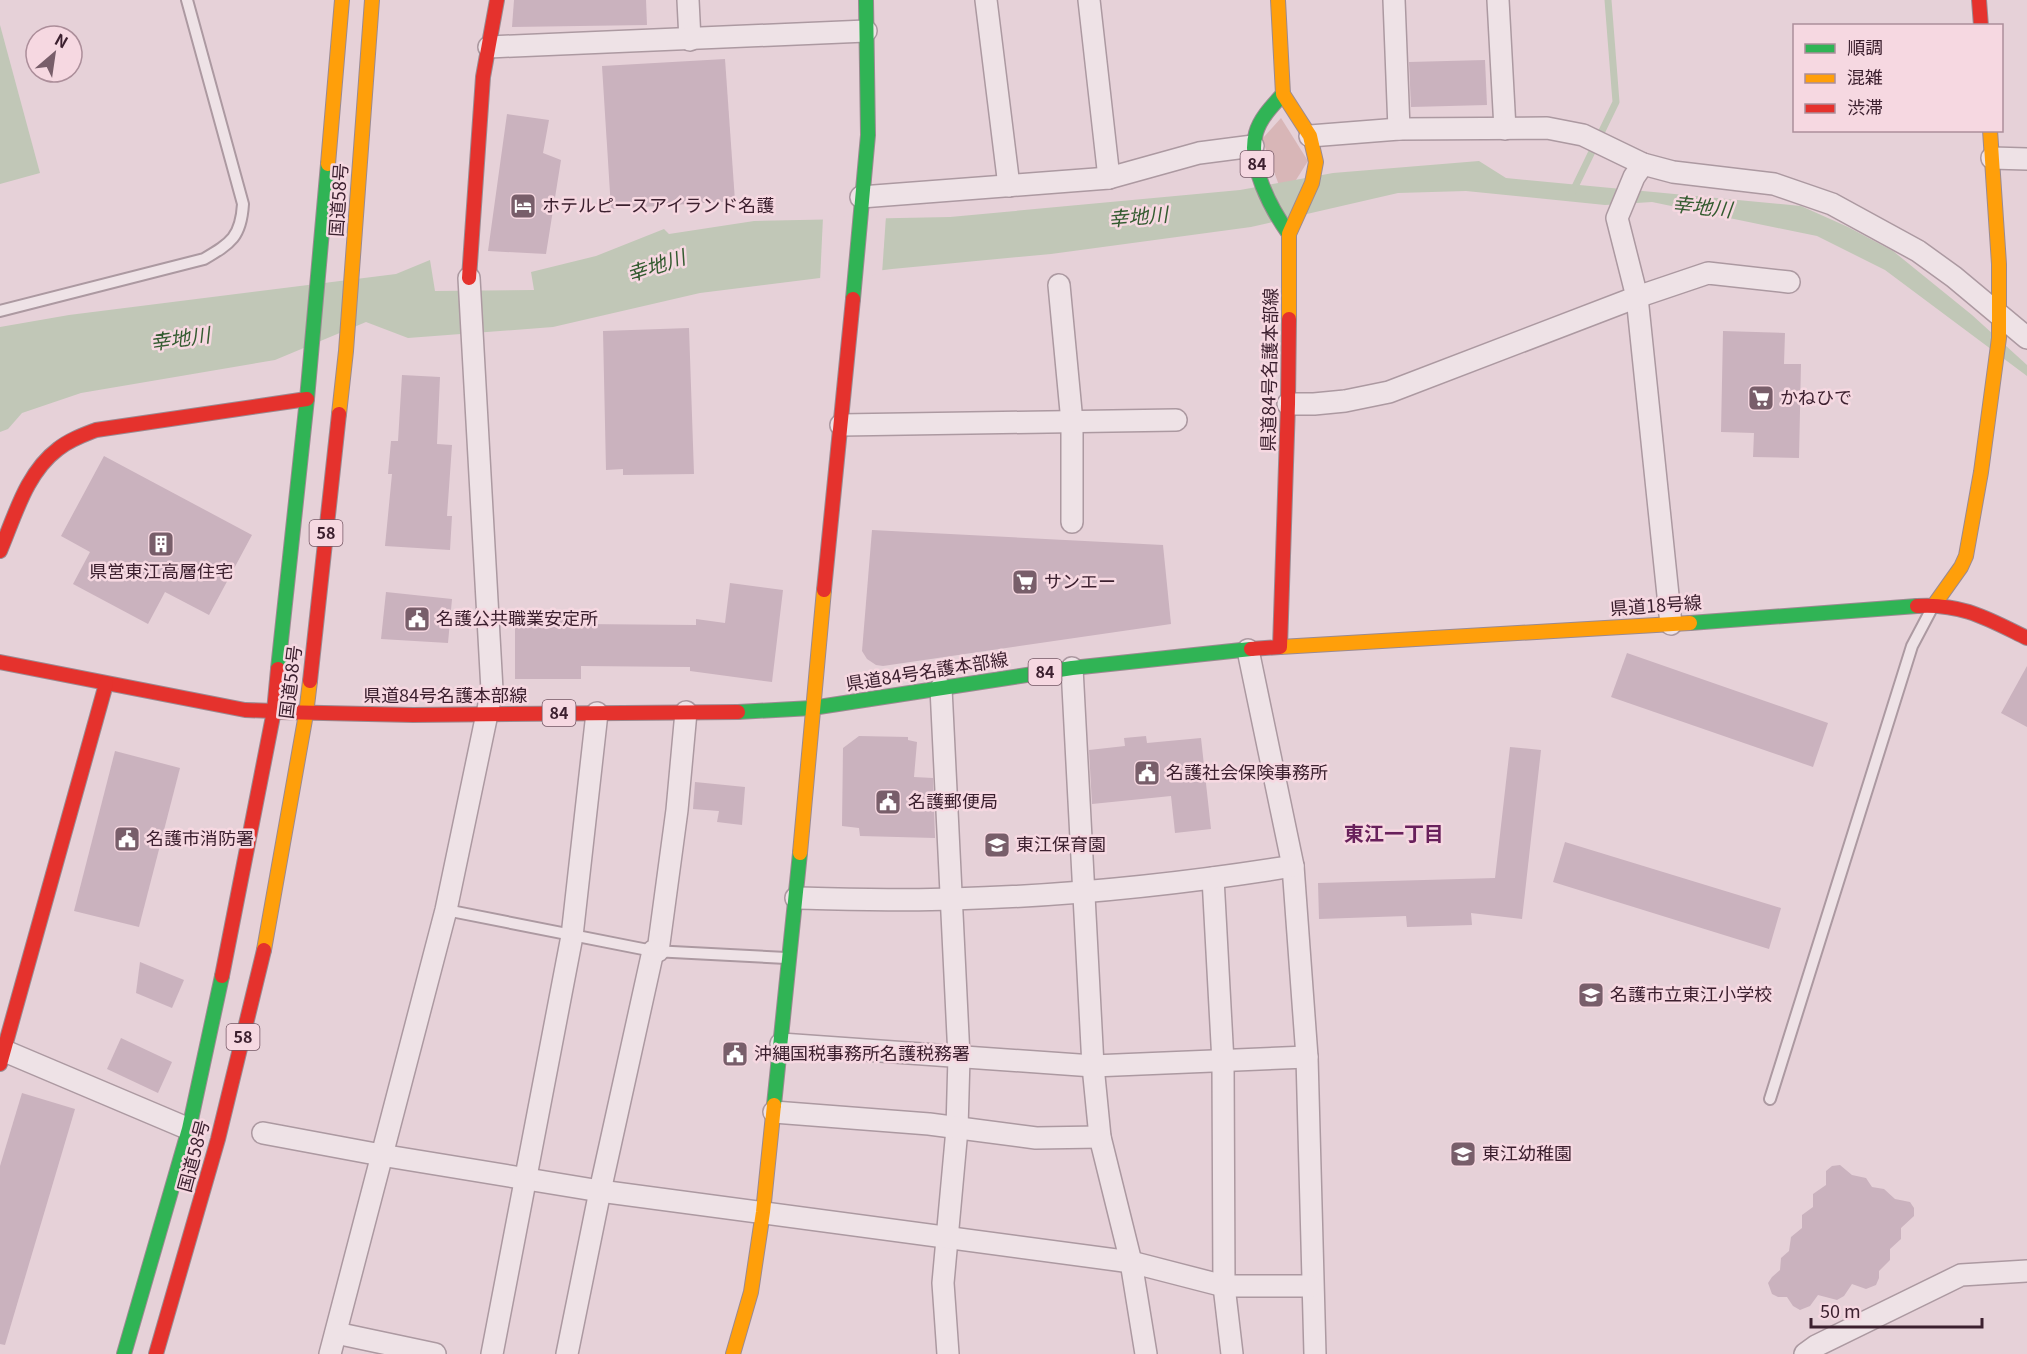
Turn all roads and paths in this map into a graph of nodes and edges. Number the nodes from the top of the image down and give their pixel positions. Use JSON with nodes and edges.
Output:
{"nodes":[{"id":1,"x":187,"y":0,"type":"edge"},
{"id":2,"x":342,"y":0,"type":"edge"},
{"id":3,"x":372,"y":0,"type":"edge"},
{"id":4,"x":498,"y":0,"type":"edge"},
{"id":5,"x":688,"y":0,"type":"edge"},
{"id":6,"x":866,"y":0,"type":"edge"},
{"id":7,"x":986,"y":0,"type":"edge"},
{"id":8,"x":1089,"y":0,"type":"edge"},
{"id":9,"x":1278,"y":0,"type":"edge"},
{"id":10,"x":1394,"y":0,"type":"edge"},
{"id":11,"x":1498,"y":0,"type":"edge"},
{"id":12,"x":1979,"y":0,"type":"edge"},
{"id":13,"x":1981,"y":24,"type":"edge"},
{"id":14,"x":866,"y":31,"type":"junction"},
{"id":15,"x":690,"y":40,"type":"junction"},
{"id":16,"x":489,"y":47,"type":"junction"},
{"id":17,"x":1283,"y":94,"type":"junction"},
{"id":18,"x":1399,"y":129,"type":"junction"},
{"id":19,"x":1505,"y":129,"type":"junction"},
{"id":20,"x":1990,"y":132,"type":"edge"},
{"id":21,"x":1310,"y":136,"type":"junction"},
{"id":22,"x":1253,"y":146,"type":"junction"},
{"id":23,"x":1992,"y":158,"type":"junction"},
{"id":24,"x":2027,"y":159,"type":"edge"},
{"id":25,"x":1638,"y":171,"type":"junction"},
{"id":26,"x":1109,"y":178,"type":"junction"},
{"id":27,"x":1009,"y":186,"type":"junction"},
{"id":28,"x":860,"y":203,"type":"junction"},
{"id":29,"x":1289,"y":234,"type":"junction"},
{"id":30,"x":469,"y":278,"type":"joint"},
{"id":31,"x":1789,"y":282,"type":"dead end"},
{"id":32,"x":1059,"y":285,"type":"dead end"},
{"id":33,"x":1637,"y":297,"type":"junction"},
{"id":34,"x":0,"y":311,"type":"edge"},
{"id":35,"x":1999,"y":315,"type":"junction"},
{"id":36,"x":2027,"y":338,"type":"edge"},
{"id":37,"x":307,"y":399,"type":"junction"},
{"id":38,"x":1288,"y":404,"type":"junction"},
{"id":39,"x":1176,"y":420,"type":"dead end"},
{"id":40,"x":1072,"y":423,"type":"junction"},
{"id":41,"x":841,"y":425,"type":"junction"},
{"id":42,"x":1072,"y":522,"type":"dead end"},
{"id":43,"x":0,"y":551,"type":"edge"},
{"id":44,"x":1934,"y":605,"type":"junction"},
{"id":45,"x":1671,"y":624,"type":"junction"},
{"id":46,"x":2027,"y":638,"type":"edge"},
{"id":47,"x":1280,"y":647,"type":"junction"},
{"id":48,"x":1248,"y":650,"type":"junction"},
{"id":49,"x":0,"y":662,"type":"edge"},
{"id":50,"x":1072,"y":668,"type":"junction"},
{"id":51,"x":106,"y":684,"type":"junction"},
{"id":52,"x":941,"y":688,"type":"junction"},
{"id":53,"x":812,"y":708,"type":"junction"},
{"id":54,"x":274,"y":711,"type":"junction"},
{"id":55,"x":686,"y":712,"type":"junction"},
{"id":56,"x":597,"y":713,"type":"junction"},
{"id":57,"x":306,"y":714,"type":"junction"},
{"id":58,"x":487,"y":714,"type":"junction"},
{"id":59,"x":1293,"y":866,"type":"junction"},
{"id":60,"x":1213,"y":878,"type":"junction"},
{"id":61,"x":1084,"y":891,"type":"junction"},
{"id":62,"x":796,"y":898,"type":"junction"},
{"id":63,"x":951,"y":899,"type":"junction"},
{"id":64,"x":446,"y":910,"type":"junction"},
{"id":65,"x":572,"y":936,"type":"junction"},
{"id":66,"x":656,"y":951,"type":"junction"},
{"id":67,"x":788,"y":958,"type":"junction"},
{"id":68,"x":781,"y":1044,"type":"junction"},
{"id":69,"x":1,"y":1054,"type":"edge"},
{"id":70,"x":958,"y":1057,"type":"junction"},
{"id":71,"x":1307,"y":1057,"type":"junction"},
{"id":72,"x":1223,"y":1062,"type":"junction"},
{"id":73,"x":1093,"y":1066,"type":"junction"},
{"id":74,"x":1770,"y":1099,"type":"dead end"},
{"id":75,"x":774,"y":1113,"type":"junction"},
{"id":76,"x":189,"y":1129,"type":"junction"},
{"id":77,"x":957,"y":1129,"type":"junction"},
{"id":78,"x":264,"y":1133,"type":"dead end"},
{"id":79,"x":1100,"y":1137,"type":"junction"},
{"id":80,"x":381,"y":1155,"type":"junction"},
{"id":81,"x":525,"y":1179,"type":"junction"},
{"id":82,"x":600,"y":1191,"type":"junction"},
{"id":83,"x":763,"y":1212,"type":"junction"},
{"id":84,"x":949,"y":1237,"type":"junction"},
{"id":85,"x":1131,"y":1262,"type":"junction"},
{"id":86,"x":2027,"y":1271,"type":"edge"},
{"id":87,"x":1224,"y":1286,"type":"junction"},
{"id":88,"x":1311,"y":1286,"type":"junction"},
{"id":89,"x":336,"y":1333,"type":"junction"},
{"id":90,"x":124,"y":1354,"type":"edge"},
{"id":91,"x":156,"y":1354,"type":"edge"},
{"id":92,"x":330,"y":1354,"type":"edge"},
{"id":93,"x":435,"y":1354,"type":"edge"},
{"id":94,"x":492,"y":1354,"type":"edge"},
{"id":95,"x":567,"y":1354,"type":"edge"},
{"id":96,"x":733,"y":1354,"type":"edge"},
{"id":97,"x":948,"y":1354,"type":"edge"},
{"id":98,"x":1146,"y":1354,"type":"edge"},
{"id":99,"x":1232,"y":1354,"type":"edge"},
{"id":100,"x":1315,"y":1354,"type":"edge"},
{"id":101,"x":1805,"y":1354,"type":"edge"}],
"edges":[{"from":1,"to":34,"type":"lane"},
{"from":2,"to":37,"type":"main road","name":"国道58号","number":"58"},
{"from":3,"to":57,"type":"main road","name":"国道58号","number":"58"},
{"from":4,"to":16,"type":"main road"},
{"from":5,"to":15,"type":"street"},
{"from":6,"to":14,"type":"main road"},
{"from":7,"to":27,"type":"street"},
{"from":8,"to":26,"type":"street"},
{"from":9,"to":17,"type":"main road","name":"県道84号名護本部線"},
{"from":10,"to":18,"type":"street"},
{"from":11,"to":19,"type":"street"},
{"from":12,"to":13,"type":"main road"},
{"from":14,"to":15,"type":"street"},
{"from":14,"to":28,"type":"main road"},
{"from":15,"to":16,"type":"street"},
{"from":16,"to":30,"type":"main road"},
{"from":17,"to":21,"type":"main road","name":"県道84号名護本部線"},
{"from":17,"to":22,"type":"main road","number":"84"},
{"from":18,"to":19,"type":"street"},
{"from":18,"to":21,"type":"street"},
{"from":19,"to":25,"type":"street"},
{"from":20,"to":23,"type":"main road"},
{"from":21,"to":29,"type":"main road","name":"県道84号名護本部線"},
{"from":22,"to":26,"type":"street"},
{"from":22,"to":29,"type":"main road","number":"84"},
{"from":23,"to":24,"type":"street"},
{"from":23,"to":35,"type":"main road"},
{"from":25,"to":33,"type":"street"},
{"from":25,"to":35,"type":"street"},
{"from":26,"to":27,"type":"street"},
{"from":27,"to":28,"type":"street"},
{"from":28,"to":41,"type":"main road"},
{"from":29,"to":38,"type":"main road","name":"県道84号名護本部線"},
{"from":30,"to":58,"type":"street"},
{"from":31,"to":33,"type":"street"},
{"from":32,"to":40,"type":"street"},
{"from":33,"to":38,"type":"street"},
{"from":33,"to":45,"type":"street"},
{"from":35,"to":36,"type":"street"},
{"from":35,"to":44,"type":"main road"},
{"from":37,"to":43,"type":"main road"},
{"from":37,"to":54,"type":"main road","name":"国道58号","number":"58"},
{"from":38,"to":47,"type":"main road","name":"県道84号名護本部線"},
{"from":39,"to":40,"type":"street"},
{"from":40,"to":41,"type":"street"},
{"from":40,"to":42,"type":"street"},
{"from":41,"to":53,"type":"main road"},
{"from":44,"to":45,"type":"main road","name":"県道18号線"},
{"from":44,"to":46,"type":"main road","name":"県道18号線"},
{"from":44,"to":74,"type":"lane"},
{"from":45,"to":47,"type":"main road","name":"県道18号線"},
{"from":47,"to":48,"type":"main road","name":"県道84号名護本部線","number":"84"},
{"from":48,"to":50,"type":"main road","name":"県道84号名護本部線","number":"84"},
{"from":48,"to":59,"type":"street"},
{"from":49,"to":51,"type":"main road","name":"県道84号名護本部線"},
{"from":50,"to":52,"type":"main road","name":"県道84号名護本部線","number":"84"},
{"from":50,"to":61,"type":"street"},
{"from":51,"to":54,"type":"main road","name":"県道84号名護本部線"},
{"from":51,"to":69,"type":"main road"},
{"from":52,"to":53,"type":"main road","name":"県道84号名護本部線","number":"84"},
{"from":52,"to":63,"type":"street"},
{"from":53,"to":55,"type":"main road","name":"県道84号名護本部線","number":"84"},
{"from":53,"to":62,"type":"main road"},
{"from":54,"to":57,"type":"main road","name":"県道84号名護本部線","number":"84"},
{"from":54,"to":76,"type":"main road","name":"国道58号","number":"58"},
{"from":55,"to":56,"type":"main road","name":"県道84号名護本部線","number":"84"},
{"from":55,"to":66,"type":"street"},
{"from":56,"to":58,"type":"main road","name":"県道84号名護本部線","number":"84"},
{"from":56,"to":65,"type":"street"},
{"from":57,"to":58,"type":"main road","name":"県道84号名護本部線","number":"84"},
{"from":57,"to":91,"type":"main road","name":"国道58号","number":"58"},
{"from":58,"to":64,"type":"street"},
{"from":59,"to":60,"type":"street"},
{"from":59,"to":71,"type":"street"},
{"from":60,"to":61,"type":"street"},
{"from":60,"to":72,"type":"street"},
{"from":61,"to":63,"type":"street"},
{"from":61,"to":73,"type":"street"},
{"from":62,"to":63,"type":"street"},
{"from":62,"to":67,"type":"main road"},
{"from":63,"to":70,"type":"street"},
{"from":64,"to":65,"type":"lane"},
{"from":64,"to":80,"type":"street"},
{"from":65,"to":66,"type":"lane"},
{"from":65,"to":81,"type":"street"},
{"from":66,"to":67,"type":"lane"},
{"from":66,"to":82,"type":"street"},
{"from":67,"to":68,"type":"main road"},
{"from":68,"to":70,"type":"street"},
{"from":68,"to":75,"type":"main road"},
{"from":69,"to":76,"type":"street"},
{"from":70,"to":73,"type":"street"},
{"from":70,"to":77,"type":"street"},
{"from":71,"to":72,"type":"street"},
{"from":71,"to":88,"type":"street"},
{"from":72,"to":73,"type":"street"},
{"from":72,"to":87,"type":"street"},
{"from":73,"to":79,"type":"street"},
{"from":75,"to":77,"type":"street"},
{"from":75,"to":83,"type":"main road"},
{"from":76,"to":90,"type":"main road","name":"国道58号","number":"58"},
{"from":77,"to":79,"type":"street"},
{"from":77,"to":84,"type":"street"},
{"from":78,"to":80,"type":"street"},
{"from":79,"to":85,"type":"street"},
{"from":80,"to":81,"type":"street"},
{"from":80,"to":89,"type":"street"},
{"from":81,"to":82,"type":"street"},
{"from":81,"to":94,"type":"street"},
{"from":82,"to":83,"type":"street"},
{"from":82,"to":95,"type":"street"},
{"from":83,"to":84,"type":"street"},
{"from":83,"to":96,"type":"main road"},
{"from":84,"to":85,"type":"street"},
{"from":84,"to":97,"type":"street"},
{"from":85,"to":87,"type":"street"},
{"from":85,"to":98,"type":"street"},
{"from":86,"to":101,"type":"street"},
{"from":87,"to":88,"type":"street"},
{"from":87,"to":99,"type":"street"},
{"from":88,"to":100,"type":"street"},
{"from":89,"to":92,"type":"street"},
{"from":89,"to":93,"type":"street"}]}
